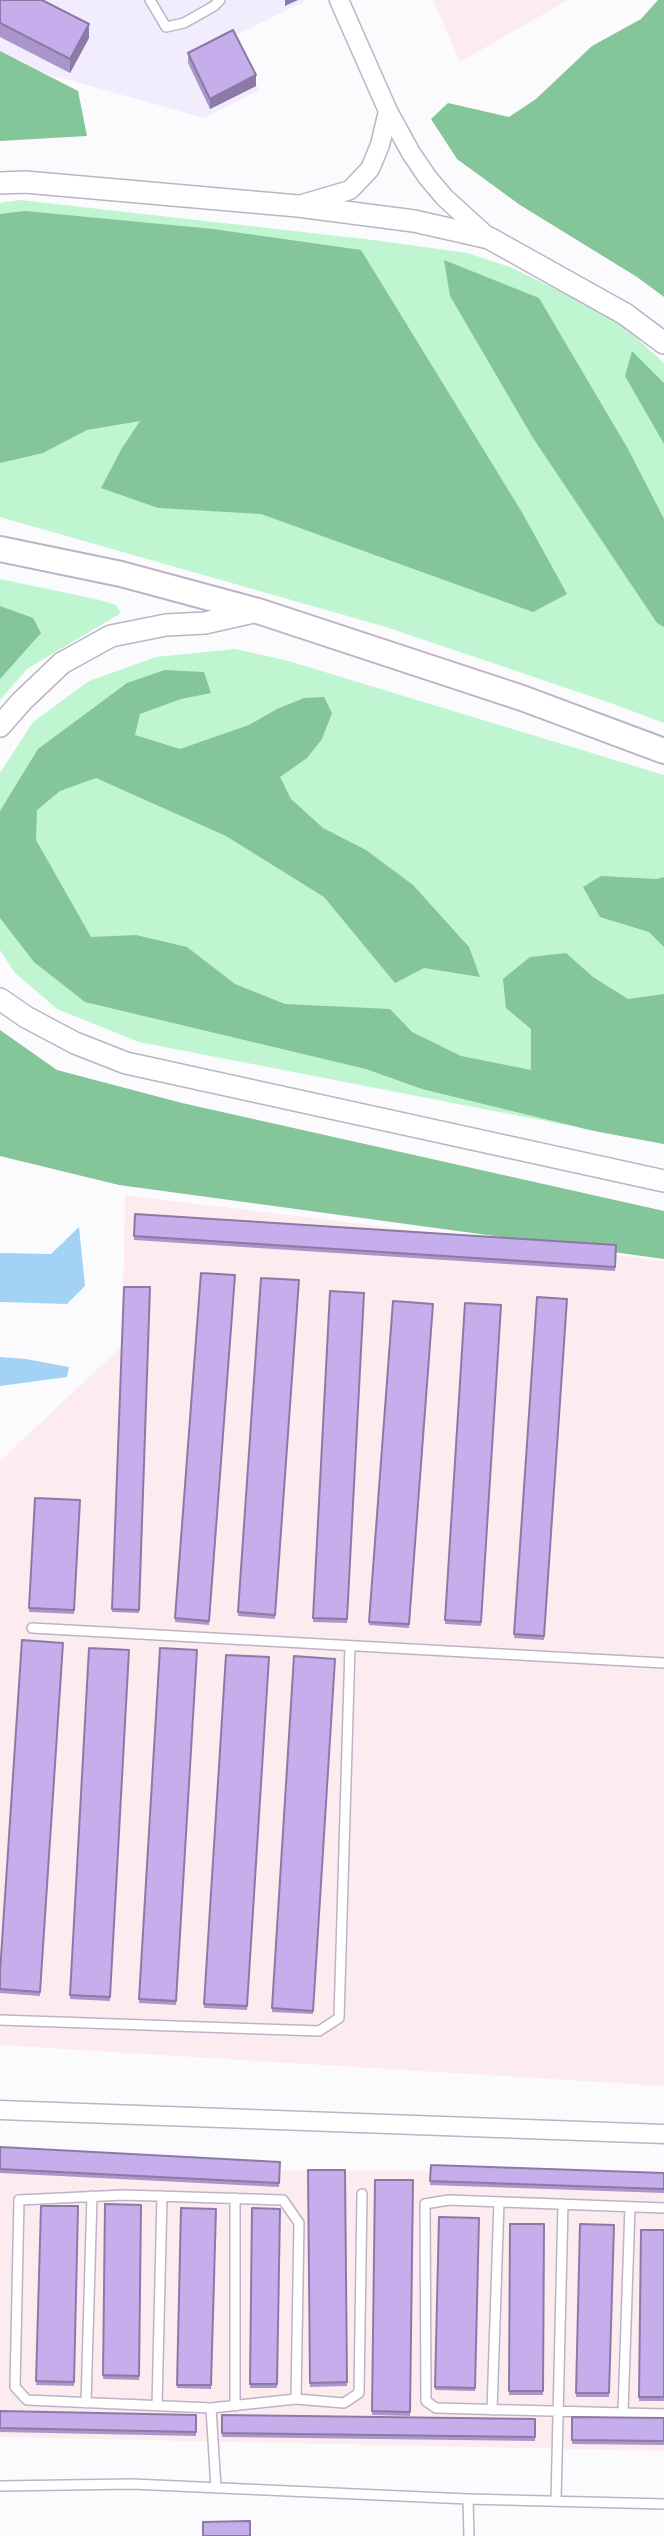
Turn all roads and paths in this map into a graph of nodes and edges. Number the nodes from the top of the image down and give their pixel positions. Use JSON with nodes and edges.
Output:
{"nodes":[{"id":1,"x":150,"y":0,"type":"edge"},
{"id":2,"x":220,"y":0,"type":"edge"},
{"id":3,"x":339,"y":0,"type":"edge"},
{"id":4,"x":387,"y":111,"type":"junction"},
{"id":5,"x":0,"y":183,"type":"edge"},
{"id":6,"x":298,"y":206,"type":"junction"},
{"id":7,"x":489,"y":239,"type":"junction"},
{"id":8,"x":664,"y":343,"type":"edge"},
{"id":9,"x":6,"y":549,"type":"edge"},
{"id":10,"x":258,"y":611,"type":"junction"},
{"id":11,"x":0,"y":726,"type":"edge"},
{"id":12,"x":664,"y":751,"type":"edge"},
{"id":13,"x":0,"y":981,"type":"edge"},
{"id":14,"x":0,"y":999,"type":"edge"},
{"id":15,"x":26,"y":1017,"type":"junction"},
{"id":16,"x":664,"y":1181,"type":"edge"},
{"id":17,"x":32,"y":1628,"type":"dead end"},
{"id":18,"x":349,"y":1646,"type":"junction"},
{"id":19,"x":664,"y":1663,"type":"edge"},
{"id":20,"x":0,"y":2020,"type":"edge"},
{"id":21,"x":0,"y":2110,"type":"edge"},
{"id":22,"x":664,"y":2134,"type":"edge"},
{"id":23,"x":362,"y":2194,"type":"dead end"},
{"id":24,"x":92,"y":2196,"type":"junction"},
{"id":25,"x":162,"y":2196,"type":"junction"},
{"id":26,"x":235,"y":2198,"type":"junction"},
{"id":27,"x":499,"y":2202,"type":"junction"},
{"id":28,"x":563,"y":2204,"type":"junction"},
{"id":29,"x":630,"y":2207,"type":"junction"},
{"id":30,"x":664,"y":2208,"type":"edge"},
{"id":31,"x":296,"y":2399,"type":"junction"},
{"id":32,"x":86,"y":2403,"type":"junction"},
{"id":33,"x":157,"y":2406,"type":"junction"},
{"id":34,"x":235,"y":2406,"type":"junction"},
{"id":35,"x":211,"y":2408,"type":"junction"},
{"id":36,"x":492,"y":2410,"type":"junction"},
{"id":37,"x":623,"y":2412,"type":"junction"},
{"id":38,"x":558,"y":2413,"type":"junction"},
{"id":39,"x":664,"y":2414,"type":"edge"},
{"id":40,"x":0,"y":2486,"type":"edge"},
{"id":41,"x":216,"y":2488,"type":"junction"},
{"id":42,"x":468,"y":2499,"type":"junction"},
{"id":43,"x":556,"y":2501,"type":"junction"},
{"id":44,"x":664,"y":2504,"type":"edge"},
{"id":45,"x":469,"y":2536,"type":"edge"}],
"edges":[{"from":1,"to":2,"type":"lane"},
{"from":3,"to":4,"type":"street"},
{"from":4,"to":6,"type":"street"},
{"from":4,"to":7,"type":"street"},
{"from":5,"to":6,"type":"street"},
{"from":6,"to":7,"type":"street"},
{"from":7,"to":8,"type":"street"},
{"from":9,"to":10,"type":"main road"},
{"from":10,"to":11,"type":"street"},
{"from":10,"to":12,"type":"main road"},
{"from":13,"to":15,"type":"street"},
{"from":14,"to":15,"type":"street"},
{"from":15,"to":16,"type":"street"},
{"from":17,"to":18,"type":"lane"},
{"from":18,"to":19,"type":"lane"},
{"from":18,"to":20,"type":"lane"},
{"from":21,"to":22,"type":"street"},
{"from":23,"to":31,"type":"lane"},
{"from":24,"to":25,"type":"lane"},
{"from":24,"to":32,"type":"lane"},
{"from":24,"to":32,"type":"lane"},
{"from":25,"to":26,"type":"lane"},
{"from":25,"to":33,"type":"lane"},
{"from":26,"to":31,"type":"lane"},
{"from":26,"to":34,"type":"lane"},
{"from":27,"to":28,"type":"lane"},
{"from":27,"to":36,"type":"lane"},
{"from":27,"to":36,"type":"lane"},
{"from":28,"to":29,"type":"lane"},
{"from":28,"to":38,"type":"lane"},
{"from":29,"to":30,"type":"lane"},
{"from":29,"to":37,"type":"lane"},
{"from":31,"to":34,"type":"lane"},
{"from":32,"to":33,"type":"lane"},
{"from":33,"to":35,"type":"lane"},
{"from":34,"to":35,"type":"lane"},
{"from":35,"to":41,"type":"lane"},
{"from":36,"to":38,"type":"lane"},
{"from":37,"to":38,"type":"lane"},
{"from":37,"to":39,"type":"lane"},
{"from":38,"to":43,"type":"lane"},
{"from":40,"to":41,"type":"lane"},
{"from":41,"to":42,"type":"lane"},
{"from":42,"to":43,"type":"lane"},
{"from":42,"to":45,"type":"lane"},
{"from":43,"to":44,"type":"lane"}]}
